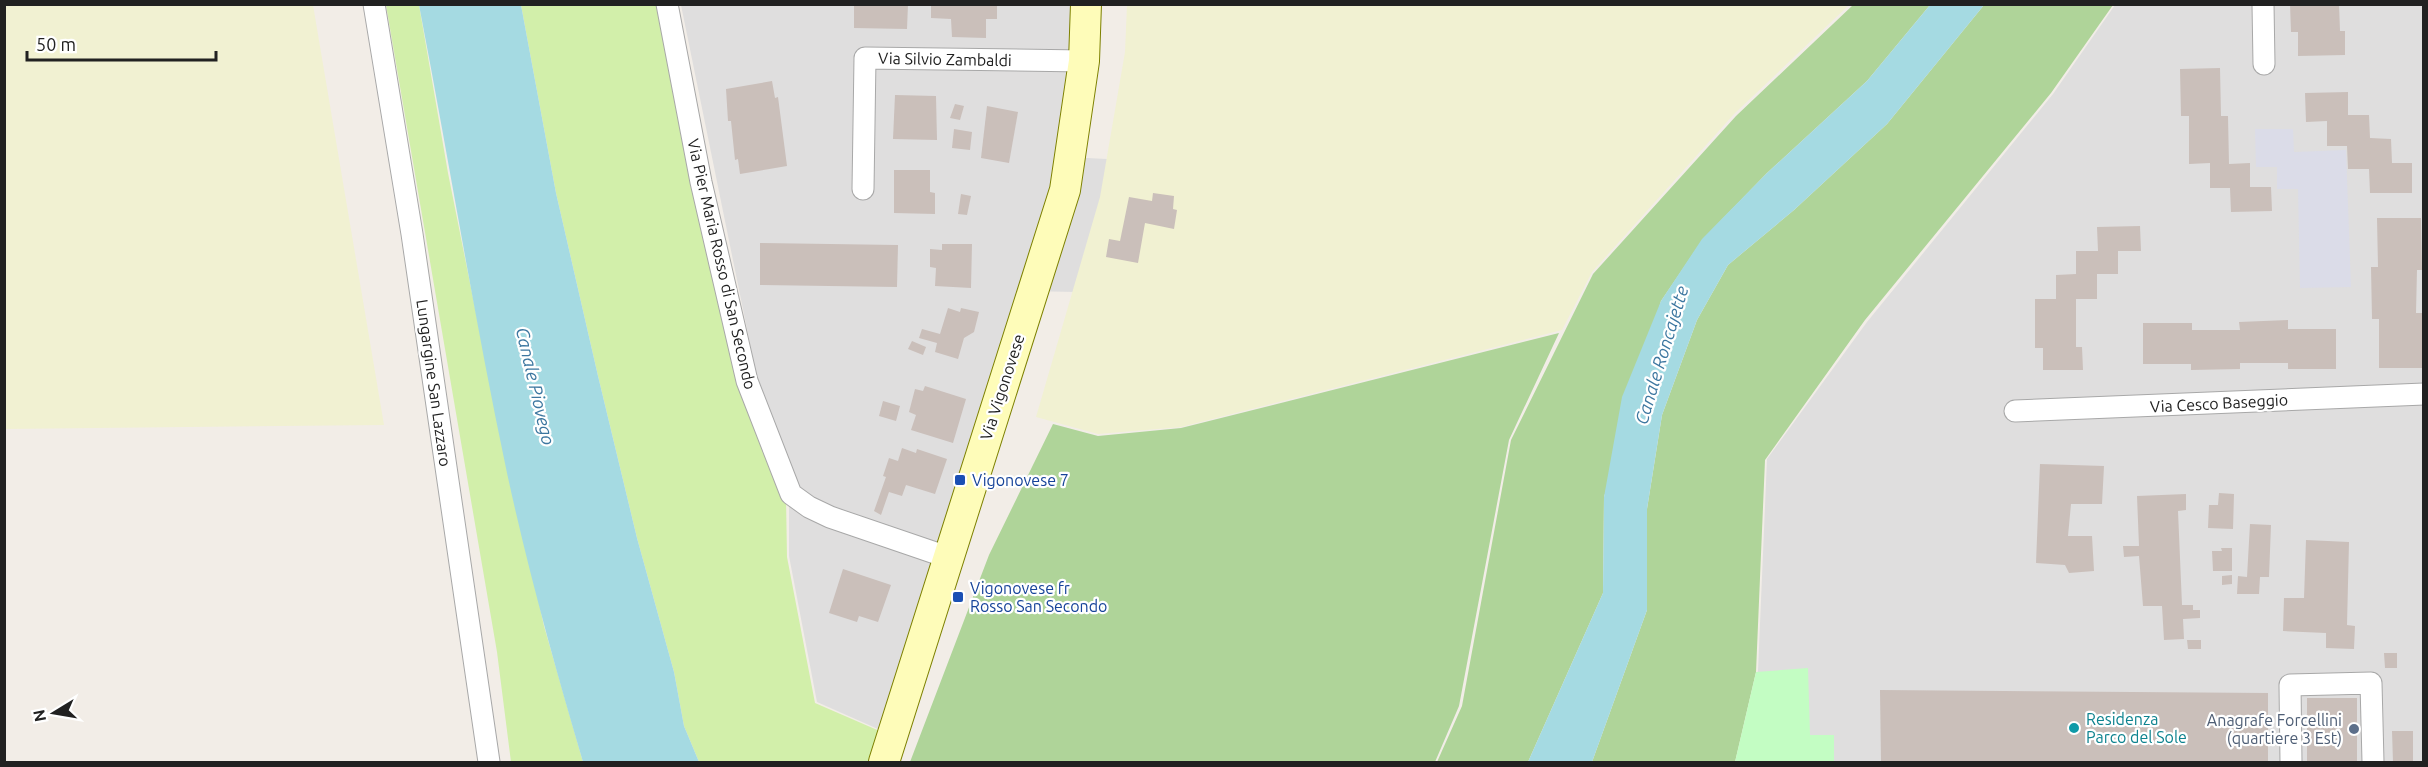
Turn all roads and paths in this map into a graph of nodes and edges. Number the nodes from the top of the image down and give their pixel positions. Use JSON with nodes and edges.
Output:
{"nodes":[{"id":1,"x":374,"y":4,"type":"edge"},
{"id":2,"x":667,"y":4,"type":"edge"},
{"id":3,"x":1086,"y":4,"type":"edge"},
{"id":4,"x":2263,"y":4,"type":"edge"},
{"id":5,"x":1084,"y":61,"type":"junction"},
{"id":6,"x":2261,"y":66,"type":"dead end"},
{"id":7,"x":863,"y":189,"type":"dead end"},
{"id":8,"x":2424,"y":394,"type":"edge"},
{"id":9,"x":2015,"y":411,"type":"dead end"},
{"id":10,"x":947,"y":557,"type":"junction"},
{"id":11,"x":489,"y":762,"type":"edge"},
{"id":12,"x":884,"y":762,"type":"edge"},
{"id":13,"x":2291,"y":762,"type":"edge"},
{"id":14,"x":2373,"y":762,"type":"edge"}],
"edges":[{"from":1,"to":11,"type":"street","name":"Lungargine San Lazzaro"},
{"from":2,"to":10,"type":"street","name":"Via Pier Maria Rosso di San Secondo"},
{"from":3,"to":5,"type":"main road","name":"Via Vigonovese"},
{"from":4,"to":6,"type":"street"},
{"from":5,"to":7,"type":"street","name":"Via Silvio Zambaldi"},
{"from":5,"to":10,"type":"main road","name":"Via Vigonovese"},
{"from":8,"to":9,"type":"street","name":"Via Cesco Baseggio"},
{"from":10,"to":12,"type":"main road","name":"Via Vigonovese"},
{"from":13,"to":14,"type":"street"}]}
